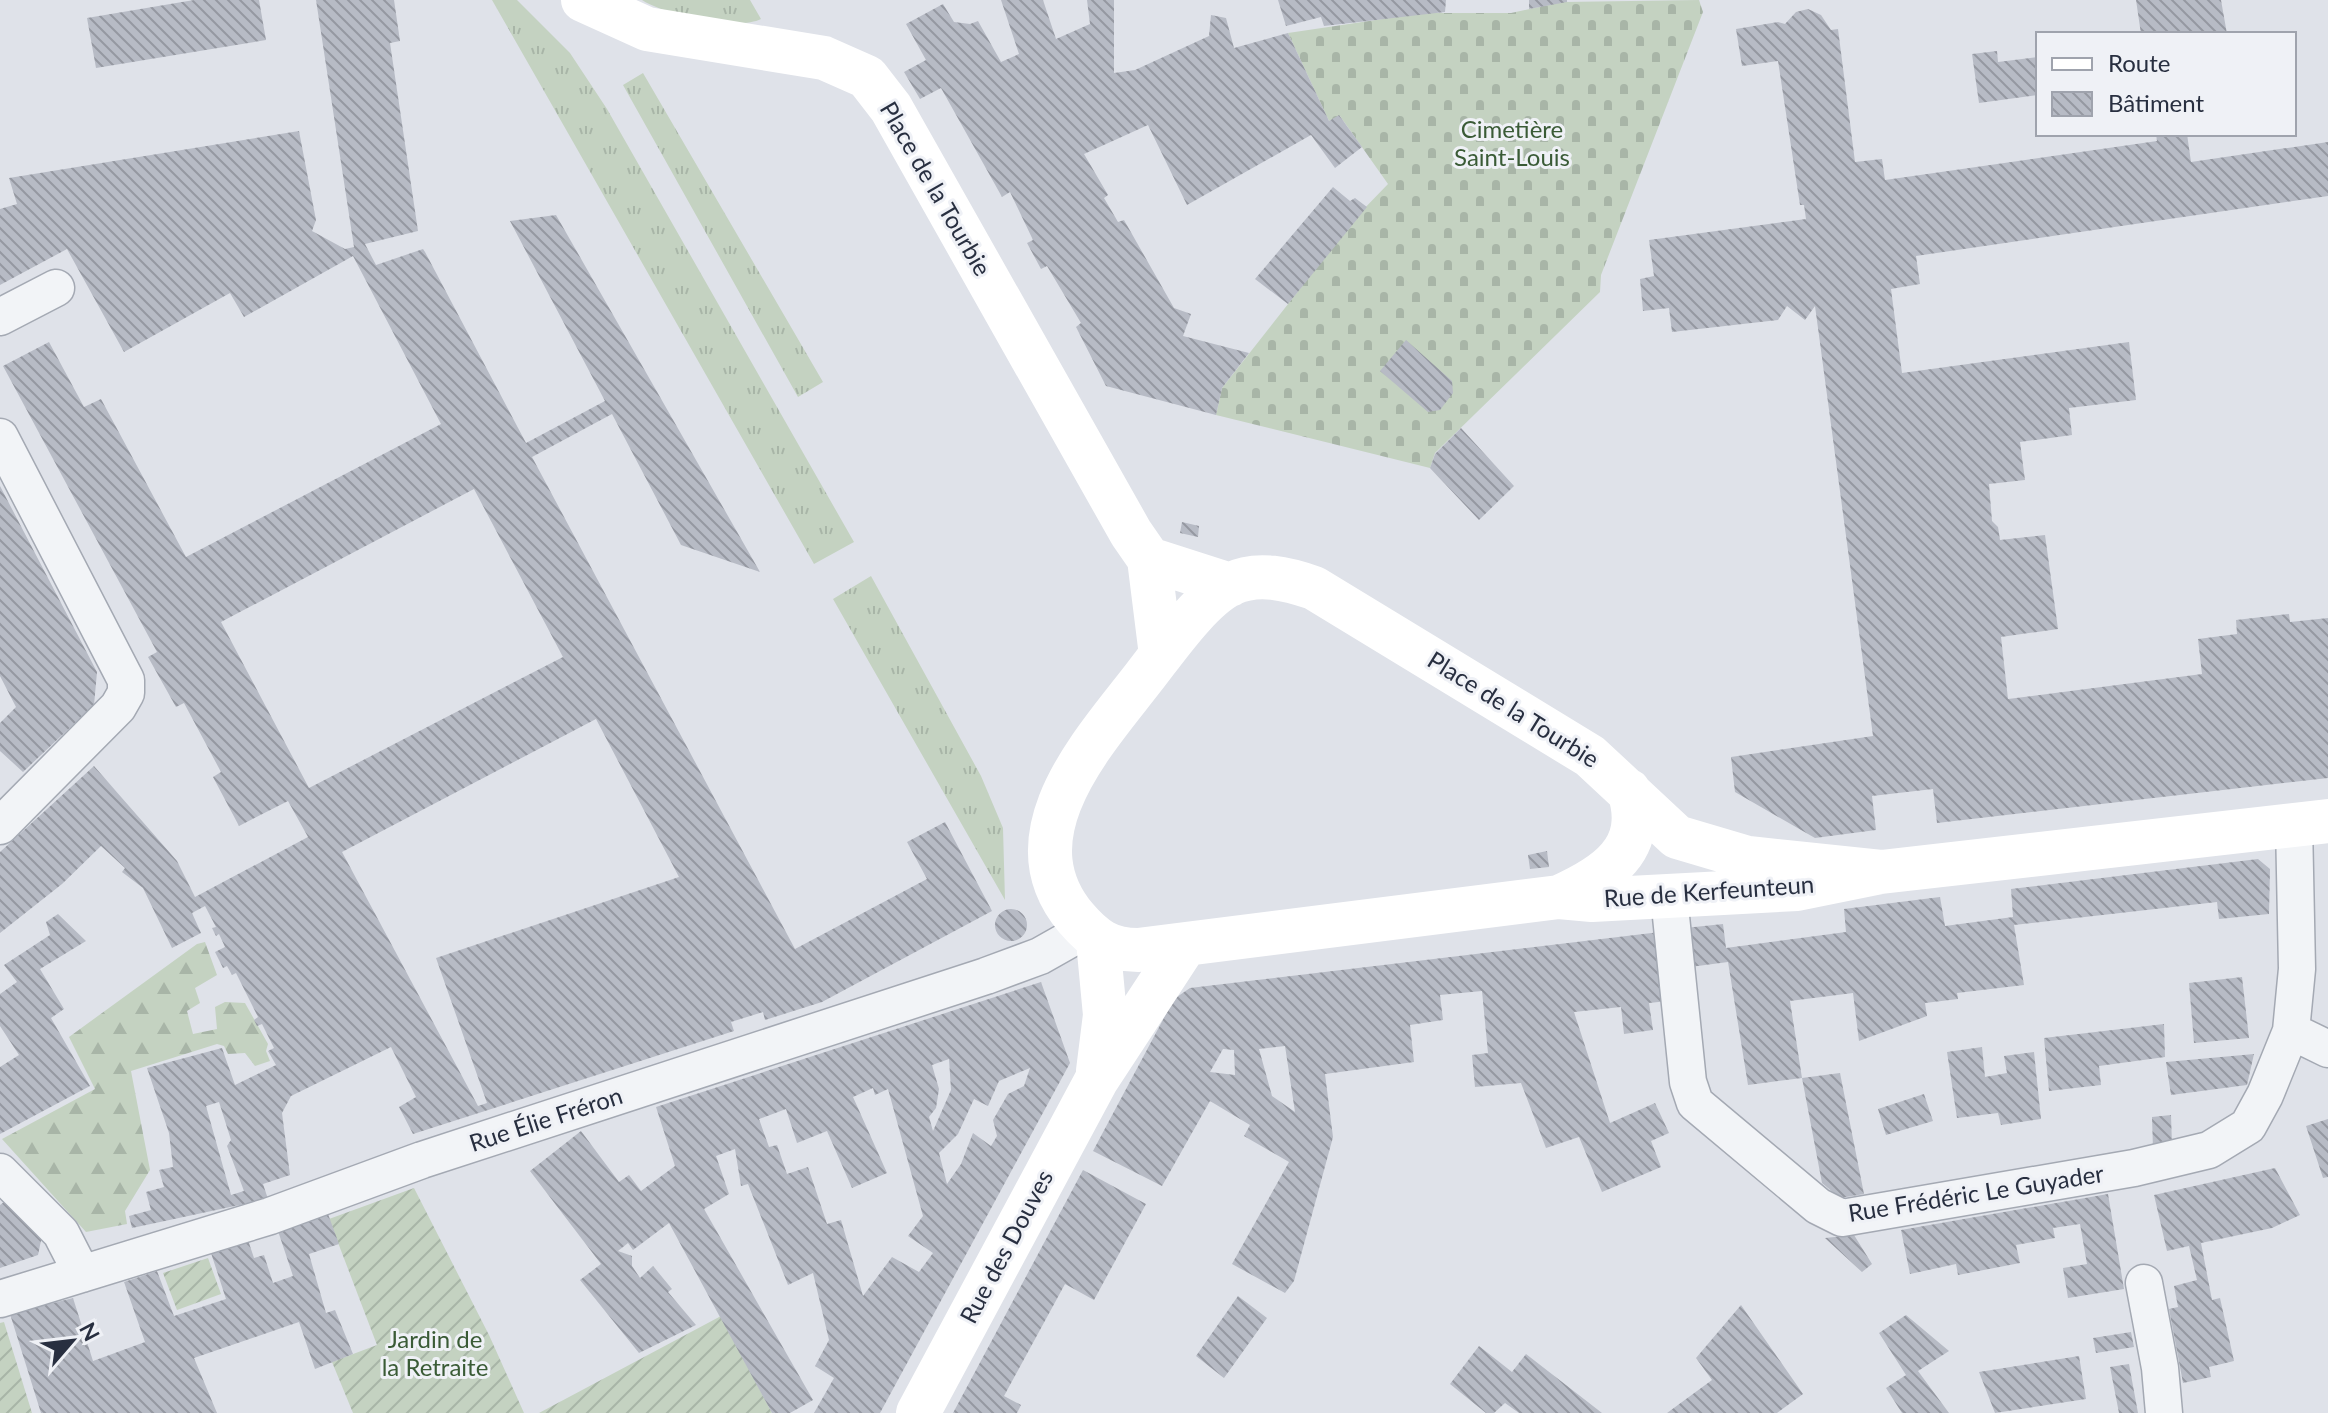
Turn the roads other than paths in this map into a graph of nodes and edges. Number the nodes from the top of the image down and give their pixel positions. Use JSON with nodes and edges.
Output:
{"nodes":[{"id":1,"x":586,"y":1,"type":"edge"},
{"id":2,"x":56,"y":288,"type":"dead end"},
{"id":3,"x":0,"y":317,"type":"edge"},
{"id":4,"x":0,"y":437,"type":"edge"},
{"id":5,"x":1149,"y":559,"type":"junction"},
{"id":6,"x":1230,"y":585,"type":"junction"},
{"id":7,"x":1161,"y":655,"type":"junction"},
{"id":8,"x":1629,"y":791,"type":"junction"},
{"id":9,"x":2311,"y":822,"type":"edge"},
{"id":10,"x":0,"y":826,"type":"edge"},
{"id":11,"x":1881,"y":872,"type":"junction"},
{"id":12,"x":1559,"y":897,"type":"junction"},
{"id":13,"x":1669,"y":897,"type":"junction"},
{"id":14,"x":1092,"y":935,"type":"junction"},
{"id":15,"x":1185,"y":945,"type":"junction"},
{"id":16,"x":2291,"y":1031,"type":"junction"},
{"id":17,"x":2328,"y":1049,"type":"edge"},
{"id":18,"x":1096,"y":1081,"type":"junction"},
{"id":19,"x":0,"y":1172,"type":"edge"},
{"id":20,"x":82,"y":1274,"type":"junction"},
{"id":21,"x":2144,"y":1283,"type":"dead end"},
{"id":22,"x":0,"y":1299,"type":"edge"},
{"id":23,"x":918,"y":1413,"type":"edge"},
{"id":24,"x":2164,"y":1413,"type":"edge"}],
"edges":[{"from":1,"to":5,"type":"main road","name":"Place de la Tourbie"},
{"from":2,"to":3,"type":"street"},
{"from":4,"to":10,"type":"street"},
{"from":5,"to":6,"type":"main road","name":"Place de la Tourbie"},
{"from":5,"to":7,"type":"main road","name":"Place de la Tourbie"},
{"from":6,"to":7,"type":"main road"},
{"from":6,"to":8,"type":"main road","name":"Place de la Tourbie"},
{"from":7,"to":14,"type":"main road"},
{"from":8,"to":11,"type":"main road","name":"Place de la Tourbie"},
{"from":8,"to":12,"type":"main road"},
{"from":9,"to":11,"type":"main road","name":"Rue de Kerfeunteun"},
{"from":9,"to":16,"type":"street","name":"Rue Frédéric Le Guyader"},
{"from":11,"to":13,"type":"main road","name":"Rue de Kerfeunteun"},
{"from":12,"to":13,"type":"main road","name":"Rue de Kerfeunteun"},
{"from":12,"to":15,"type":"main road","name":"Rue de Kerfeunteun"},
{"from":13,"to":16,"type":"street","name":"Rue Frédéric Le Guyader"},
{"from":14,"to":15,"type":"main road"},
{"from":14,"to":18,"type":"main road","name":"Rue des Douves"},
{"from":14,"to":20,"type":"street","name":"Rue Élie Fréron"},
{"from":15,"to":18,"type":"main road","name":"Rue des Douves"},
{"from":16,"to":17,"type":"street"},
{"from":18,"to":23,"type":"main road","name":"Rue des Douves"},
{"from":19,"to":20,"type":"street"},
{"from":20,"to":22,"type":"street","name":"Rue Élie Fréron"},
{"from":21,"to":24,"type":"street"}]}
